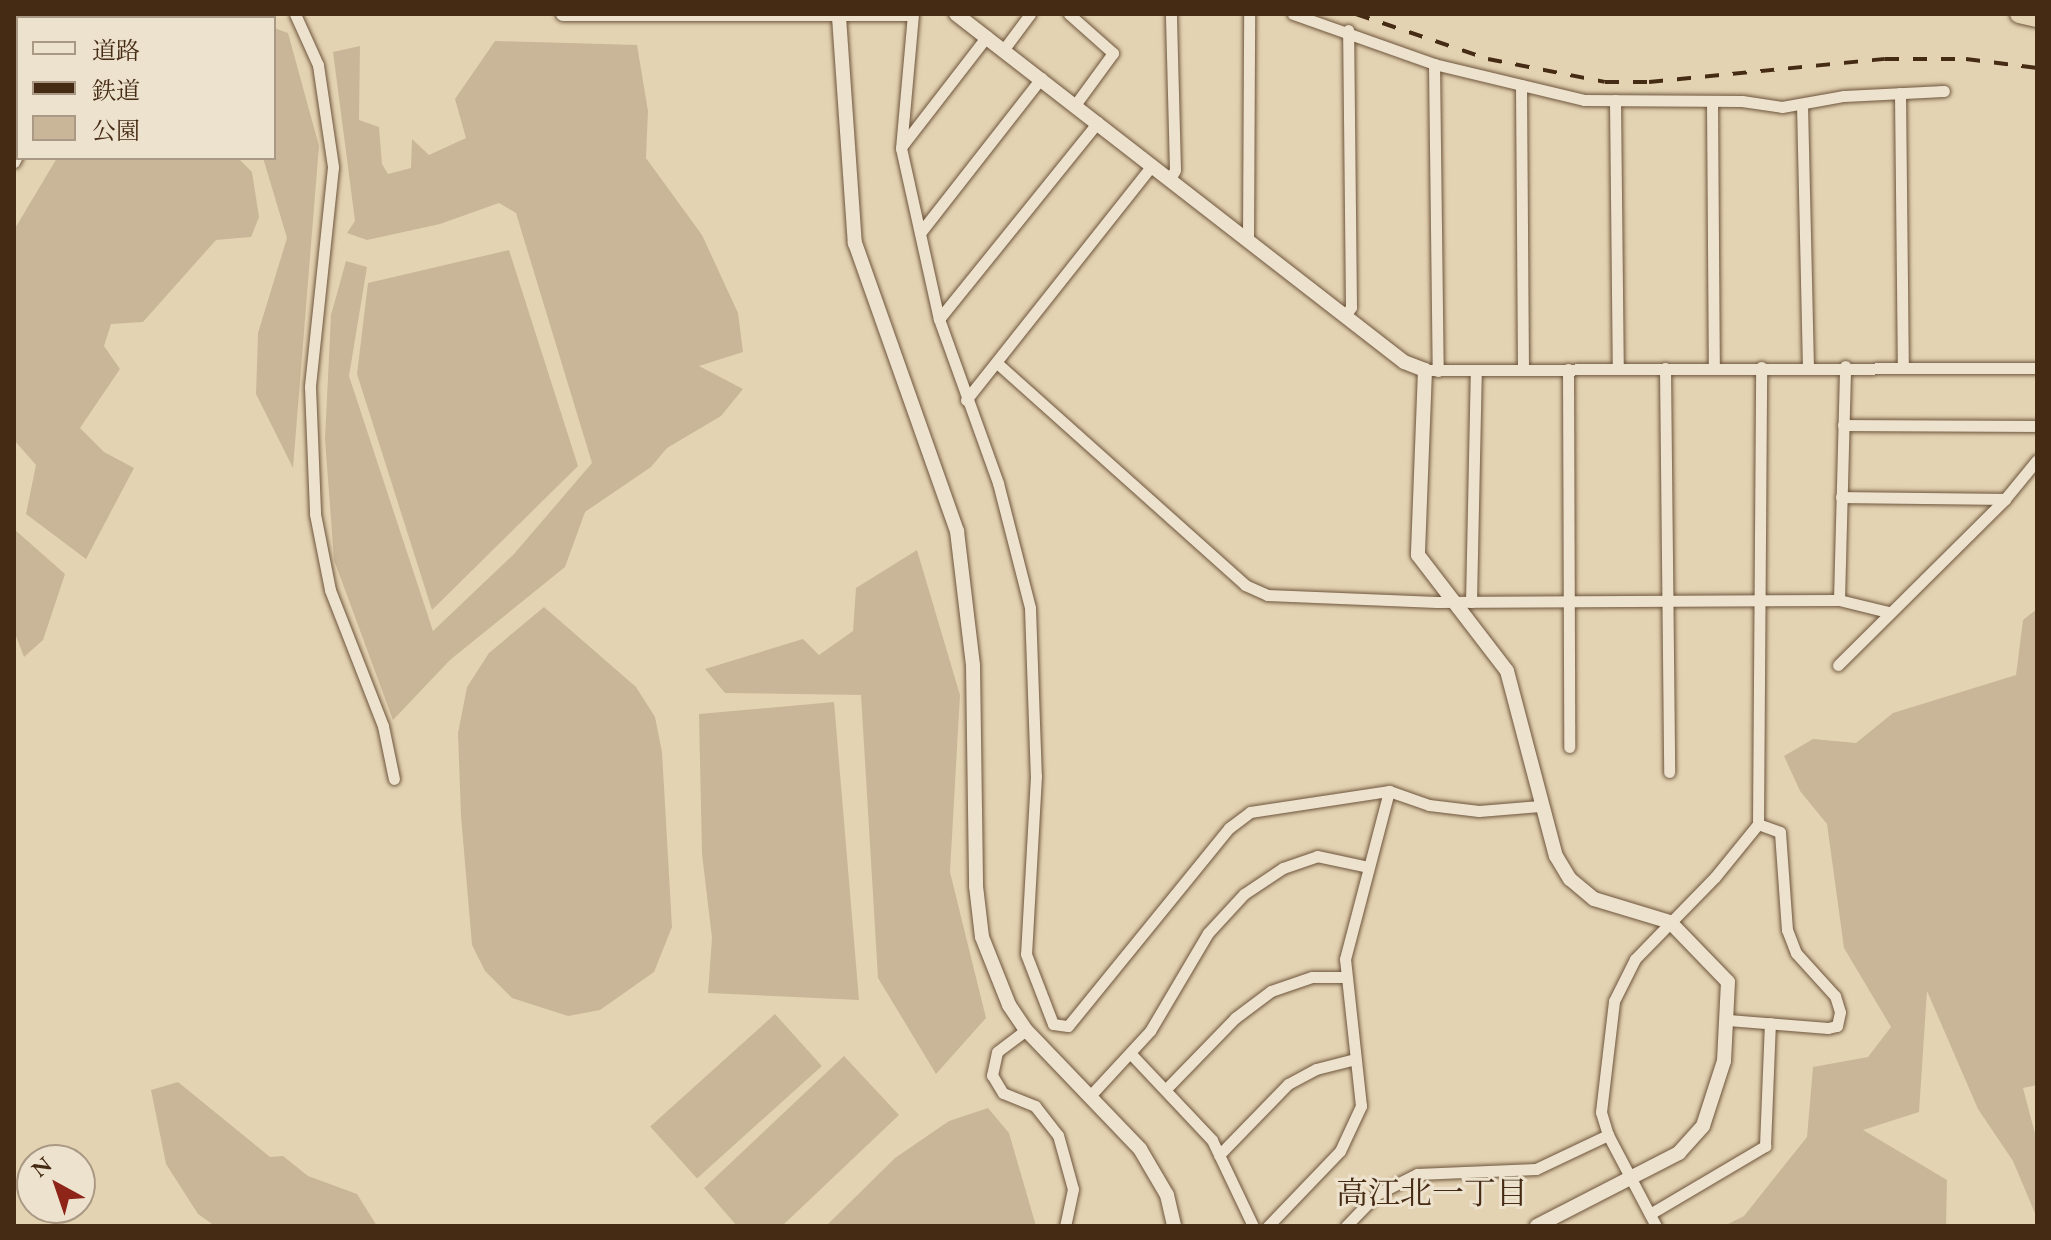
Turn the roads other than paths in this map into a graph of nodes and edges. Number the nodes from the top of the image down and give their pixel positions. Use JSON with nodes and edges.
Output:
{"nodes":[{"id":1,"x":295,"y":14,"type":"edge"},
{"id":2,"x":563,"y":14,"type":"edge"},
{"id":3,"x":911,"y":14,"type":"edge"},
{"id":4,"x":956,"y":14,"type":"edge"},
{"id":5,"x":1030,"y":14,"type":"edge"},
{"id":6,"x":1069,"y":14,"type":"edge"},
{"id":7,"x":1171,"y":14,"type":"edge"},
{"id":8,"x":1249,"y":14,"type":"edge"},
{"id":9,"x":1293,"y":14,"type":"edge"},
{"id":10,"x":2019,"y":14,"type":"edge"},
{"id":11,"x":839,"y":17,"type":"junction"},
{"id":12,"x":2037,"y":18,"type":"edge"},
{"id":13,"x":1348,"y":30,"type":"junction"},
{"id":14,"x":987,"y":36,"type":"junction"},
{"id":15,"x":1004,"y":49,"type":"junction"},
{"id":16,"x":1434,"y":64,"type":"junction"},
{"id":17,"x":1041,"y":78,"type":"junction"},
{"id":18,"x":1521,"y":85,"type":"junction"},
{"id":19,"x":1944,"y":91,"type":"dead end"},
{"id":20,"x":1900,"y":93,"type":"junction"},
{"id":21,"x":1615,"y":100,"type":"junction"},
{"id":22,"x":1712,"y":101,"type":"junction"},
{"id":23,"x":1802,"y":104,"type":"junction"},
{"id":24,"x":1075,"y":105,"type":"junction"},
{"id":25,"x":1098,"y":122,"type":"junction"},
{"id":26,"x":901,"y":148,"type":"junction"},
{"id":27,"x":1152,"y":165,"type":"junction"},
{"id":28,"x":1170,"y":179,"type":"junction"},
{"id":29,"x":920,"y":233,"type":"junction"},
{"id":30,"x":1248,"y":239,"type":"junction"},
{"id":31,"x":1345,"y":316,"type":"junction"},
{"id":32,"x":939,"y":319,"type":"junction"},
{"id":33,"x":997,"y":363,"type":"junction"},
{"id":34,"x":1845,"y":366,"type":"junction"},
{"id":35,"x":1903,"y":366,"type":"junction"},
{"id":36,"x":1761,"y":367,"type":"junction"},
{"id":37,"x":1808,"y":367,"type":"junction"},
{"id":38,"x":1665,"y":368,"type":"junction"},
{"id":39,"x":1714,"y":368,"type":"junction"},
{"id":40,"x":2037,"y":368,"type":"edge"},
{"id":41,"x":1568,"y":369,"type":"junction"},
{"id":42,"x":1618,"y":369,"type":"junction"},
{"id":43,"x":1431,"y":370,"type":"junction"},
{"id":44,"x":1476,"y":370,"type":"junction"},
{"id":45,"x":1523,"y":370,"type":"junction"},
{"id":46,"x":966,"y":400,"type":"junction"},
{"id":47,"x":1843,"y":425,"type":"junction"},
{"id":48,"x":2037,"y":426,"type":"edge"},
{"id":49,"x":2037,"y":460,"type":"edge"},
{"id":50,"x":1841,"y":497,"type":"junction"},
{"id":51,"x":2005,"y":499,"type":"junction"},
{"id":52,"x":1839,"y":600,"type":"junction"},
{"id":53,"x":1569,"y":601,"type":"junction"},
{"id":54,"x":1667,"y":601,"type":"junction"},
{"id":55,"x":1760,"y":601,"type":"junction"},
{"id":56,"x":1450,"y":602,"type":"junction"},
{"id":57,"x":1471,"y":602,"type":"junction"},
{"id":58,"x":1888,"y":612,"type":"junction"},
{"id":59,"x":1838,"y":665,"type":"dead end"},
{"id":60,"x":1569,"y":747,"type":"dead end"},
{"id":61,"x":1669,"y":772,"type":"dead end"},
{"id":62,"x":394,"y":779,"type":"dead end"},
{"id":63,"x":1389,"y":791,"type":"junction"},
{"id":64,"x":1540,"y":806,"type":"junction"},
{"id":65,"x":1758,"y":824,"type":"junction"},
{"id":66,"x":1368,"y":867,"type":"junction"},
{"id":67,"x":1670,"y":922,"type":"junction"},
{"id":68,"x":1343,"y":977,"type":"junction"},
{"id":69,"x":1728,"y":1020,"type":"junction"},
{"id":70,"x":1770,"y":1023,"type":"junction"},
{"id":71,"x":1026,"y":1030,"type":"junction"},
{"id":72,"x":1131,"y":1054,"type":"junction"},
{"id":73,"x":1355,"y":1059,"type":"junction"},
{"id":74,"x":1167,"y":1088,"type":"junction"},
{"id":75,"x":1089,"y":1097,"type":"junction"},
{"id":76,"x":1608,"y":1135,"type":"junction"},
{"id":77,"x":1219,"y":1155,"type":"junction"},
{"id":78,"x":1633,"y":1177,"type":"junction"},
{"id":79,"x":1650,"y":1214,"type":"junction"},
{"id":80,"x":1065,"y":1226,"type":"edge"},
{"id":81,"x":1174,"y":1226,"type":"edge"},
{"id":82,"x":1253,"y":1226,"type":"edge"},
{"id":83,"x":1268,"y":1226,"type":"edge"},
{"id":84,"x":1346,"y":1226,"type":"edge"},
{"id":85,"x":1537,"y":1226,"type":"edge"},
{"id":86,"x":1656,"y":1226,"type":"edge"}],
"edges":[{"from":1,"to":62,"type":"street"},
{"from":2,"to":11,"type":"street"},
{"from":3,"to":11,"type":"street"},
{"from":3,"to":26,"type":"street"},
{"from":4,"to":14,"type":"street"},
{"from":5,"to":15,"type":"street"},
{"from":6,"to":24,"type":"street"},
{"from":7,"to":28,"type":"street"},
{"from":8,"to":30,"type":"street"},
{"from":9,"to":13,"type":"street"},
{"from":10,"to":12,"type":"highway"},
{"from":11,"to":71,"type":"street"},
{"from":13,"to":16,"type":"street"},
{"from":13,"to":31,"type":"street"},
{"from":14,"to":15,"type":"street"},
{"from":14,"to":26,"type":"street"},
{"from":15,"to":17,"type":"street"},
{"from":16,"to":18,"type":"street"},
{"from":16,"to":43,"type":"street"},
{"from":17,"to":24,"type":"street"},
{"from":17,"to":29,"type":"street"},
{"from":18,"to":21,"type":"street"},
{"from":18,"to":45,"type":"street"},
{"from":19,"to":20,"type":"street"},
{"from":20,"to":23,"type":"street"},
{"from":20,"to":35,"type":"street"},
{"from":21,"to":22,"type":"street"},
{"from":21,"to":42,"type":"street"},
{"from":22,"to":23,"type":"street"},
{"from":22,"to":39,"type":"street"},
{"from":23,"to":37,"type":"street"},
{"from":24,"to":25,"type":"street"},
{"from":25,"to":27,"type":"street"},
{"from":25,"to":32,"type":"street"},
{"from":26,"to":29,"type":"street"},
{"from":27,"to":28,"type":"street"},
{"from":27,"to":33,"type":"street"},
{"from":28,"to":30,"type":"street"},
{"from":29,"to":32,"type":"street"},
{"from":30,"to":31,"type":"street"},
{"from":31,"to":43,"type":"street"},
{"from":32,"to":46,"type":"street"},
{"from":33,"to":46,"type":"street"},
{"from":33,"to":56,"type":"street"},
{"from":34,"to":35,"type":"street"},
{"from":34,"to":37,"type":"street"},
{"from":34,"to":47,"type":"street"},
{"from":35,"to":40,"type":"street"},
{"from":36,"to":37,"type":"street"},
{"from":36,"to":39,"type":"street"},
{"from":36,"to":55,"type":"street"},
{"from":38,"to":39,"type":"street"},
{"from":38,"to":42,"type":"street"},
{"from":38,"to":54,"type":"street"},
{"from":41,"to":42,"type":"street"},
{"from":41,"to":45,"type":"street"},
{"from":41,"to":53,"type":"street"},
{"from":43,"to":44,"type":"street"},
{"from":43,"to":56,"type":"street"},
{"from":44,"to":45,"type":"street"},
{"from":44,"to":57,"type":"street"},
{"from":46,"to":63,"type":"street"},
{"from":47,"to":48,"type":"street"},
{"from":47,"to":50,"type":"street"},
{"from":49,"to":51,"type":"street"},
{"from":50,"to":51,"type":"street"},
{"from":50,"to":52,"type":"street"},
{"from":51,"to":58,"type":"street"},
{"from":52,"to":55,"type":"street"},
{"from":52,"to":58,"type":"street"},
{"from":53,"to":54,"type":"street"},
{"from":53,"to":57,"type":"street"},
{"from":53,"to":60,"type":"street"},
{"from":54,"to":55,"type":"street"},
{"from":54,"to":61,"type":"street"},
{"from":55,"to":65,"type":"street"},
{"from":56,"to":57,"type":"street"},
{"from":56,"to":64,"type":"street"},
{"from":58,"to":59,"type":"street"},
{"from":63,"to":64,"type":"street"},
{"from":63,"to":66,"type":"street"},
{"from":64,"to":67,"type":"street"},
{"from":65,"to":67,"type":"street"},
{"from":65,"to":70,"type":"street"},
{"from":66,"to":68,"type":"street"},
{"from":66,"to":72,"type":"street"},
{"from":67,"to":69,"type":"street"},
{"from":67,"to":76,"type":"street"},
{"from":68,"to":73,"type":"street"},
{"from":68,"to":74,"type":"street"},
{"from":69,"to":70,"type":"street"},
{"from":69,"to":78,"type":"street"},
{"from":70,"to":79,"type":"street"},
{"from":71,"to":75,"type":"street"},
{"from":71,"to":80,"type":"street"},
{"from":72,"to":74,"type":"street"},
{"from":72,"to":75,"type":"street"},
{"from":73,"to":77,"type":"street"},
{"from":73,"to":83,"type":"street"},
{"from":74,"to":77,"type":"street"},
{"from":75,"to":81,"type":"street"},
{"from":76,"to":78,"type":"street"},
{"from":76,"to":84,"type":"street"},
{"from":77,"to":82,"type":"street"},
{"from":78,"to":79,"type":"street"},
{"from":78,"to":85,"type":"street"},
{"from":79,"to":86,"type":"street"}]}
